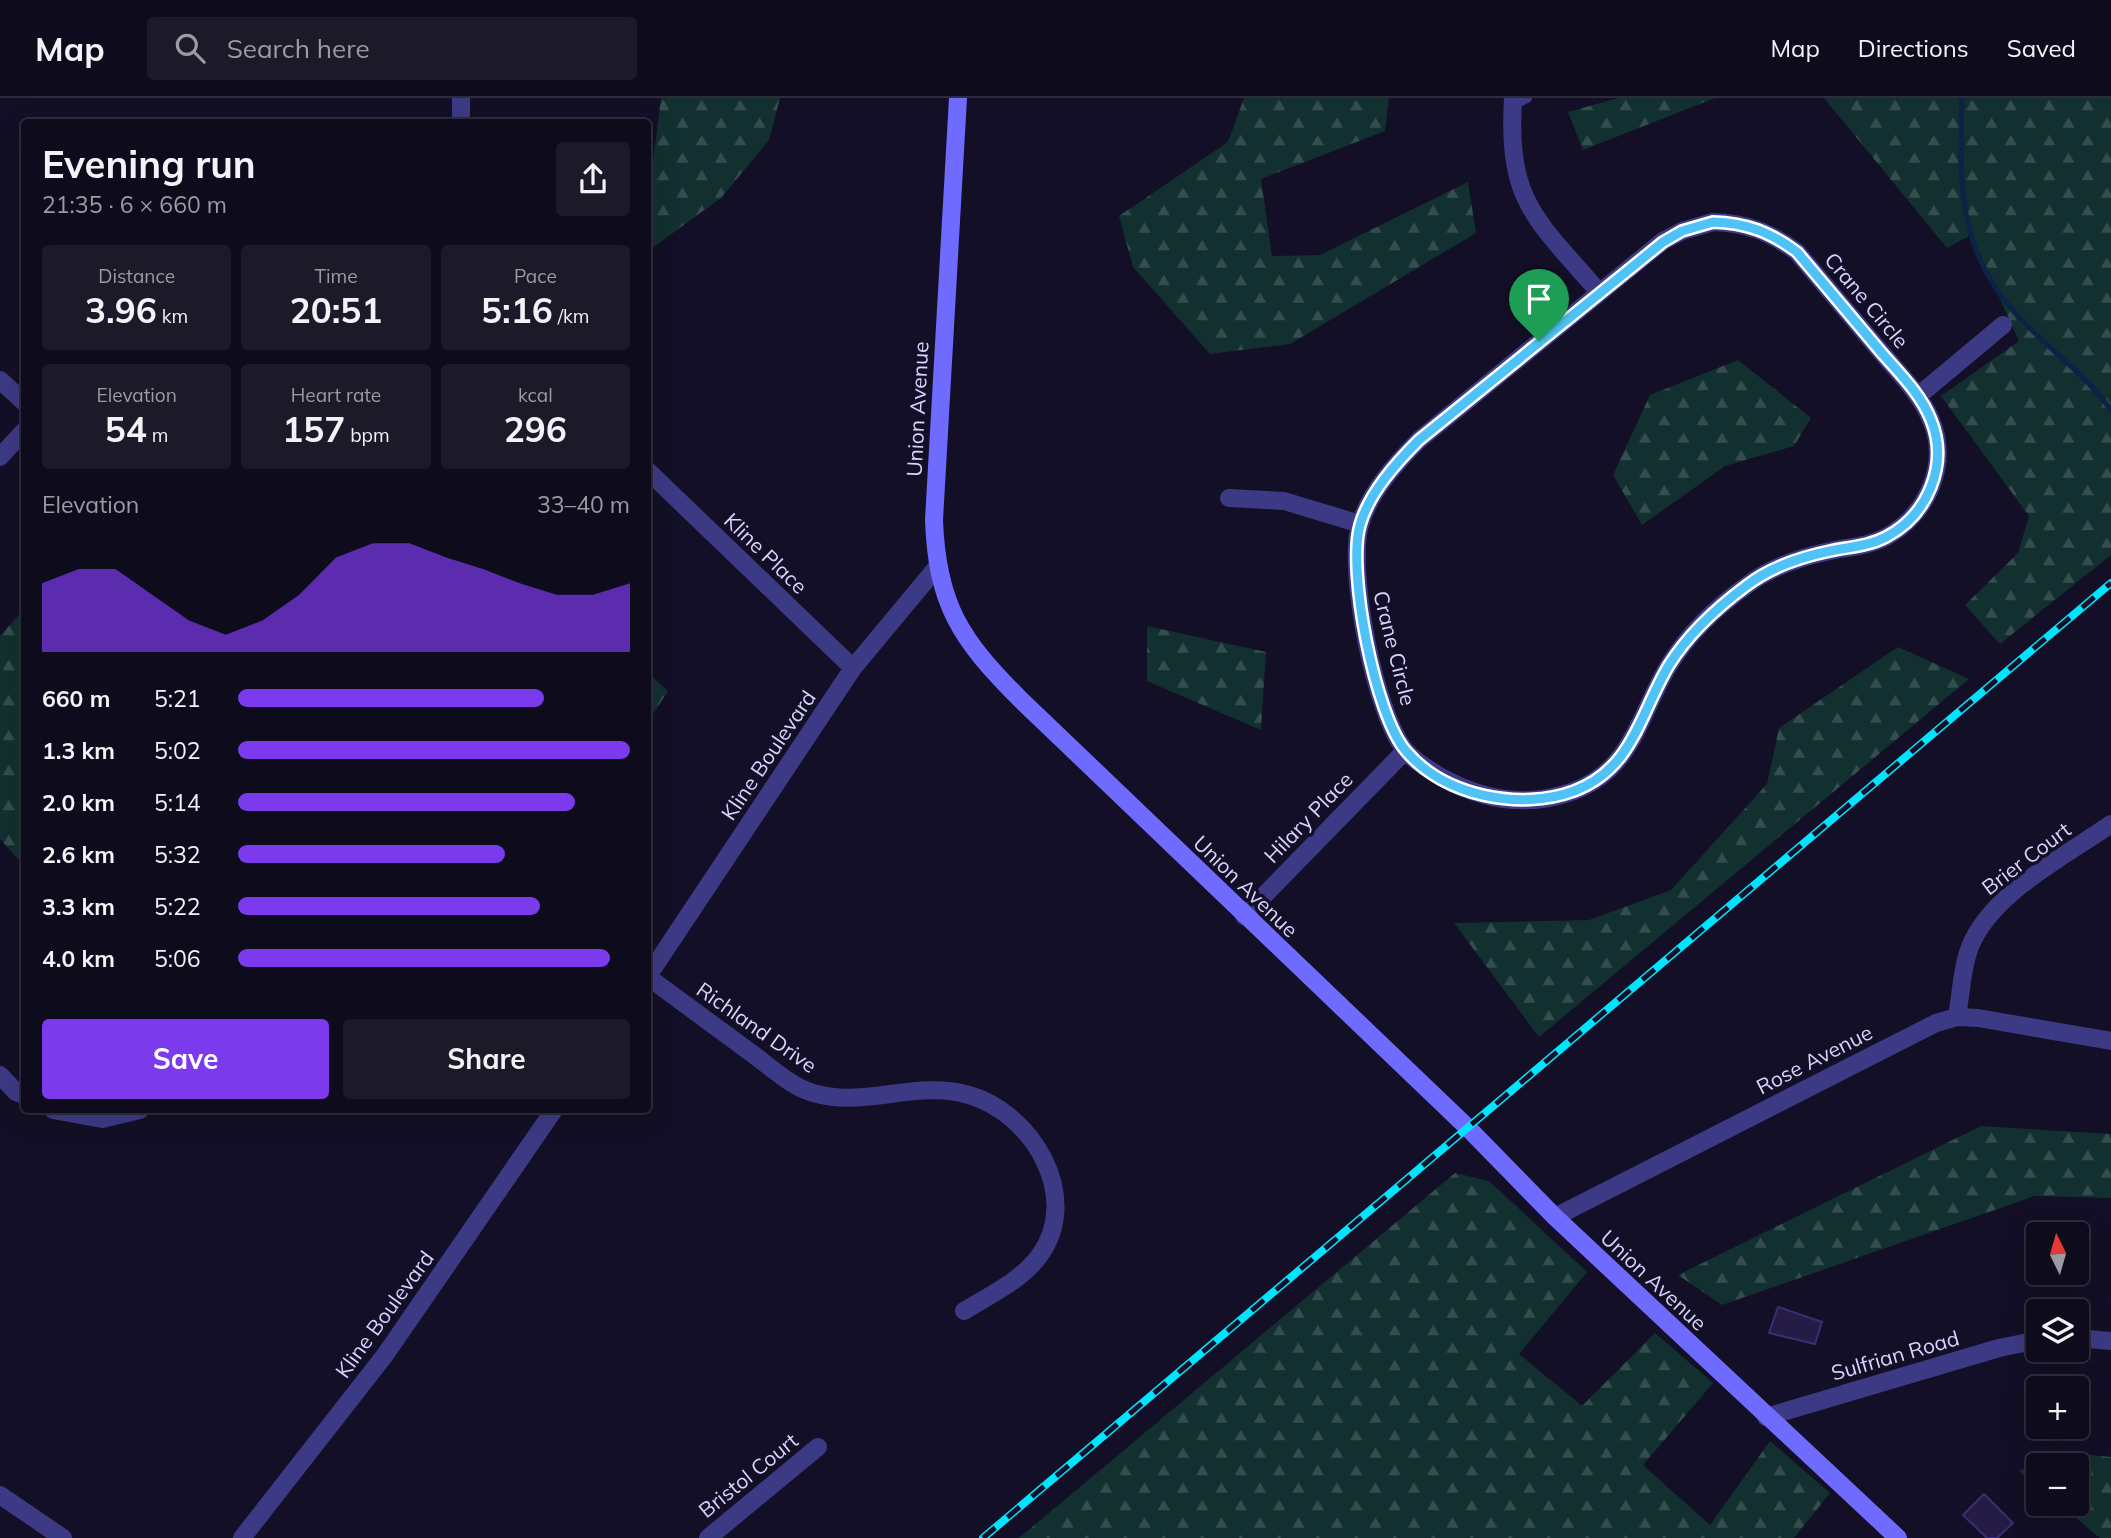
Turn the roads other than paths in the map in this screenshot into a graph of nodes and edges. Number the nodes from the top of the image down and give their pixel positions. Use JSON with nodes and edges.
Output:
{"nodes":[{"id":1,"x":461,"y":98,"type":"edge"},
{"id":2,"x":958,"y":98,"type":"edge"},
{"id":3,"x":1518,"y":100,"type":"edge"},
{"id":4,"x":461,"y":119,"type":"edge"},
{"id":5,"x":1599,"y":292,"type":"junction"},
{"id":6,"x":2003,"y":325,"type":"dead end"},
{"id":7,"x":0,"y":380,"type":"edge"},
{"id":8,"x":1918,"y":397,"type":"junction"},
{"id":9,"x":21,"y":399,"type":"edge"},
{"id":10,"x":21,"y":433,"type":"edge"},
{"id":11,"x":0,"y":457,"type":"edge"},
{"id":12,"x":651,"y":474,"type":"edge"},
{"id":13,"x":1229,"y":498,"type":"dead end"},
{"id":14,"x":1360,"y":524,"type":"junction"},
{"id":15,"x":937,"y":567,"type":"junction"},
{"id":16,"x":853,"y":668,"type":"junction"},
{"id":17,"x":1405,"y":751,"type":"junction"},
{"id":18,"x":2111,"y":824,"type":"edge"},
{"id":19,"x":1244,"y":916,"type":"junction"},
{"id":20,"x":651,"y":971,"type":"edge"},
{"id":21,"x":651,"y":978,"type":"edge"},
{"id":22,"x":1957,"y":1017,"type":"junction"},
{"id":23,"x":2111,"y":1041,"type":"edge"},
{"id":24,"x":0,"y":1074,"type":"edge"},
{"id":25,"x":21,"y":1094,"type":"edge"},
{"id":26,"x":69,"y":1113,"type":"edge"},
{"id":27,"x":127,"y":1113,"type":"edge"},
{"id":28,"x":552,"y":1113,"type":"edge"},
{"id":29,"x":1555,"y":1217,"type":"junction"},
{"id":30,"x":964,"y":1311,"type":"dead end"},
{"id":31,"x":2089,"y":1339,"type":"edge"},
{"id":32,"x":2111,"y":1341,"type":"edge"},
{"id":33,"x":2026,"y":1343,"type":"edge"},
{"id":34,"x":1766,"y":1417,"type":"junction"},
{"id":35,"x":818,"y":1447,"type":"dead end"},
{"id":36,"x":0,"y":1495,"type":"edge"},
{"id":37,"x":63,"y":1538,"type":"edge"},
{"id":38,"x":242,"y":1538,"type":"edge"},
{"id":39,"x":708,"y":1538,"type":"edge"},
{"id":40,"x":1898,"y":1538,"type":"edge"}],
"edges":[{"from":1,"to":4,"type":"street"},
{"from":2,"to":15,"type":"main road","name":"Union Avenue"},
{"from":3,"to":5,"type":"street"},
{"from":5,"to":8,"type":"street","name":"Crane Circle"},
{"from":5,"to":14,"type":"street","name":"Crane Circle"},
{"from":6,"to":8,"type":"street"},
{"from":7,"to":9,"type":"street"},
{"from":8,"to":17,"type":"street","name":"Crane Circle"},
{"from":10,"to":11,"type":"street"},
{"from":12,"to":16,"type":"street","name":"Kline Place"},
{"from":13,"to":14,"type":"street"},
{"from":14,"to":17,"type":"street","name":"Crane Circle"},
{"from":15,"to":16,"type":"street","name":"Kline Boulevard"},
{"from":15,"to":19,"type":"main road","name":"Union Avenue"},
{"from":16,"to":20,"type":"street","name":"Kline Boulevard"},
{"from":17,"to":19,"type":"street","name":"Hilary Place"},
{"from":18,"to":22,"type":"street","name":"Brier Court"},
{"from":19,"to":29,"type":"main road","name":"Union Avenue"},
{"from":21,"to":30,"type":"street","name":"Richland Drive"},
{"from":22,"to":23,"type":"street","name":"Rose Avenue"},
{"from":22,"to":29,"type":"street","name":"Rose Avenue"},
{"from":24,"to":25,"type":"street"},
{"from":26,"to":27,"type":"street"},
{"from":28,"to":38,"type":"street","name":"Kline Boulevard"},
{"from":29,"to":34,"type":"main road","name":"Union Avenue"},
{"from":31,"to":32,"type":"street"},
{"from":33,"to":34,"type":"street","name":"Sulfrian Road"},
{"from":34,"to":40,"type":"main road","name":"Union Avenue"},
{"from":35,"to":39,"type":"street","name":"Bristol Court"},
{"from":36,"to":37,"type":"street"}]}
